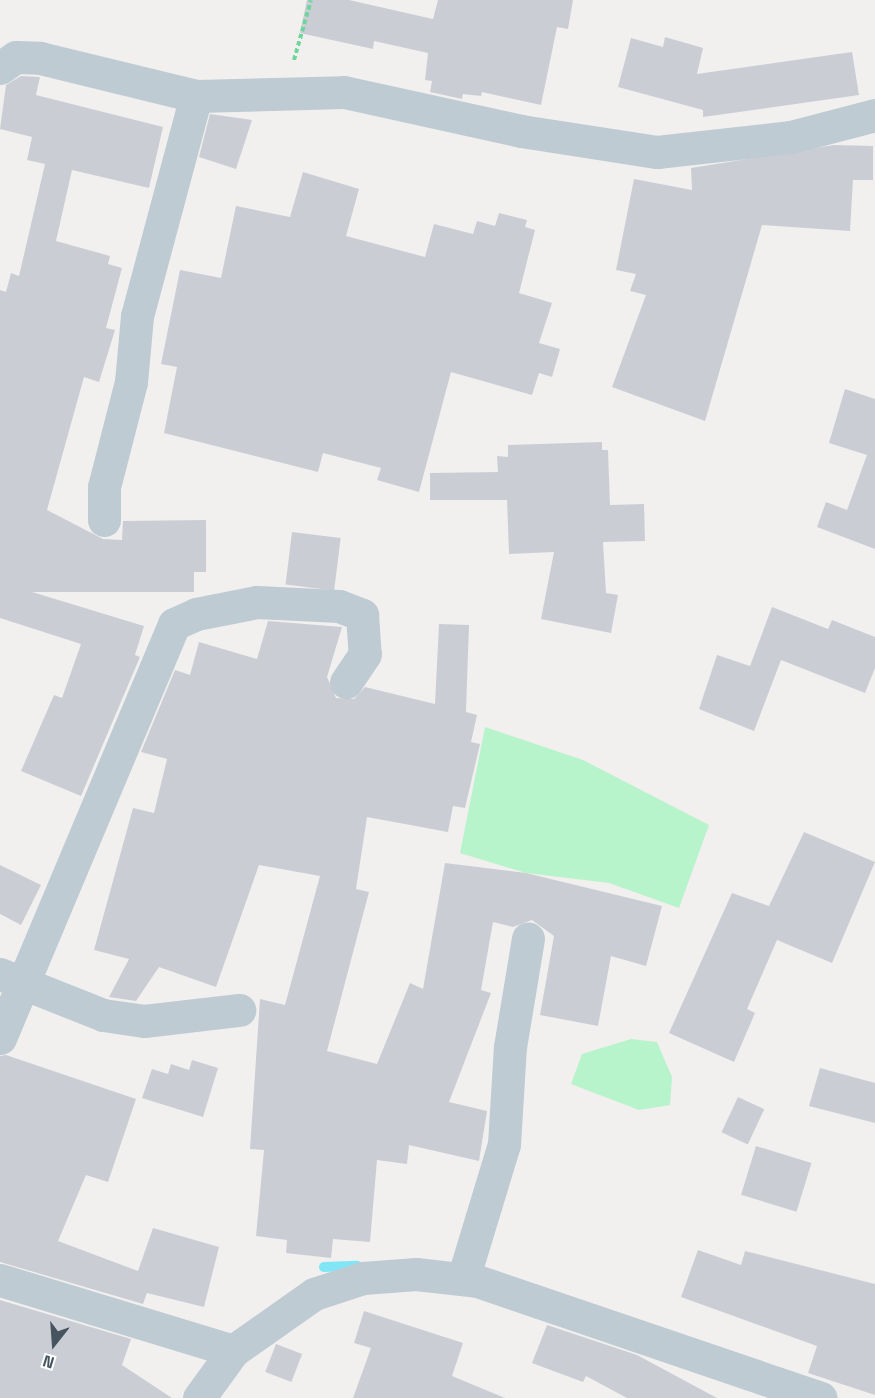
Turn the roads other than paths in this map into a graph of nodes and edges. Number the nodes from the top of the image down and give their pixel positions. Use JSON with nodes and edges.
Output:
{"nodes":[{"id":1,"x":0,"y":68,"type":"edge"},
{"id":2,"x":196,"y":96,"type":"junction"},
{"id":3,"x":875,"y":115,"type":"edge"},
{"id":4,"x":104,"y":520,"type":"dead end"},
{"id":5,"x":346,"y":682,"type":"dead end"},
{"id":6,"x":528,"y":938,"type":"dead end"},
{"id":7,"x":11,"y":980,"type":"edge"},
{"id":8,"x":238,"y":1010,"type":"dead end"},
{"id":9,"x":0,"y":1038,"type":"edge"},
{"id":10,"x":463,"y":1279,"type":"junction"},
{"id":11,"x":0,"y":1280,"type":"edge"},
{"id":12,"x":233,"y":1351,"type":"junction"},
{"id":13,"x":199,"y":1398,"type":"edge"},
{"id":14,"x":821,"y":1398,"type":"edge"}],
"edges":[{"from":1,"to":2,"type":"street"},
{"from":2,"to":3,"type":"street"},
{"from":2,"to":4,"type":"street"},
{"from":5,"to":7,"type":"street"},
{"from":6,"to":10,"type":"street"},
{"from":7,"to":8,"type":"street"},
{"from":7,"to":9,"type":"street"},
{"from":10,"to":12,"type":"street"},
{"from":10,"to":14,"type":"street"},
{"from":11,"to":12,"type":"street"},
{"from":12,"to":13,"type":"street"}]}
